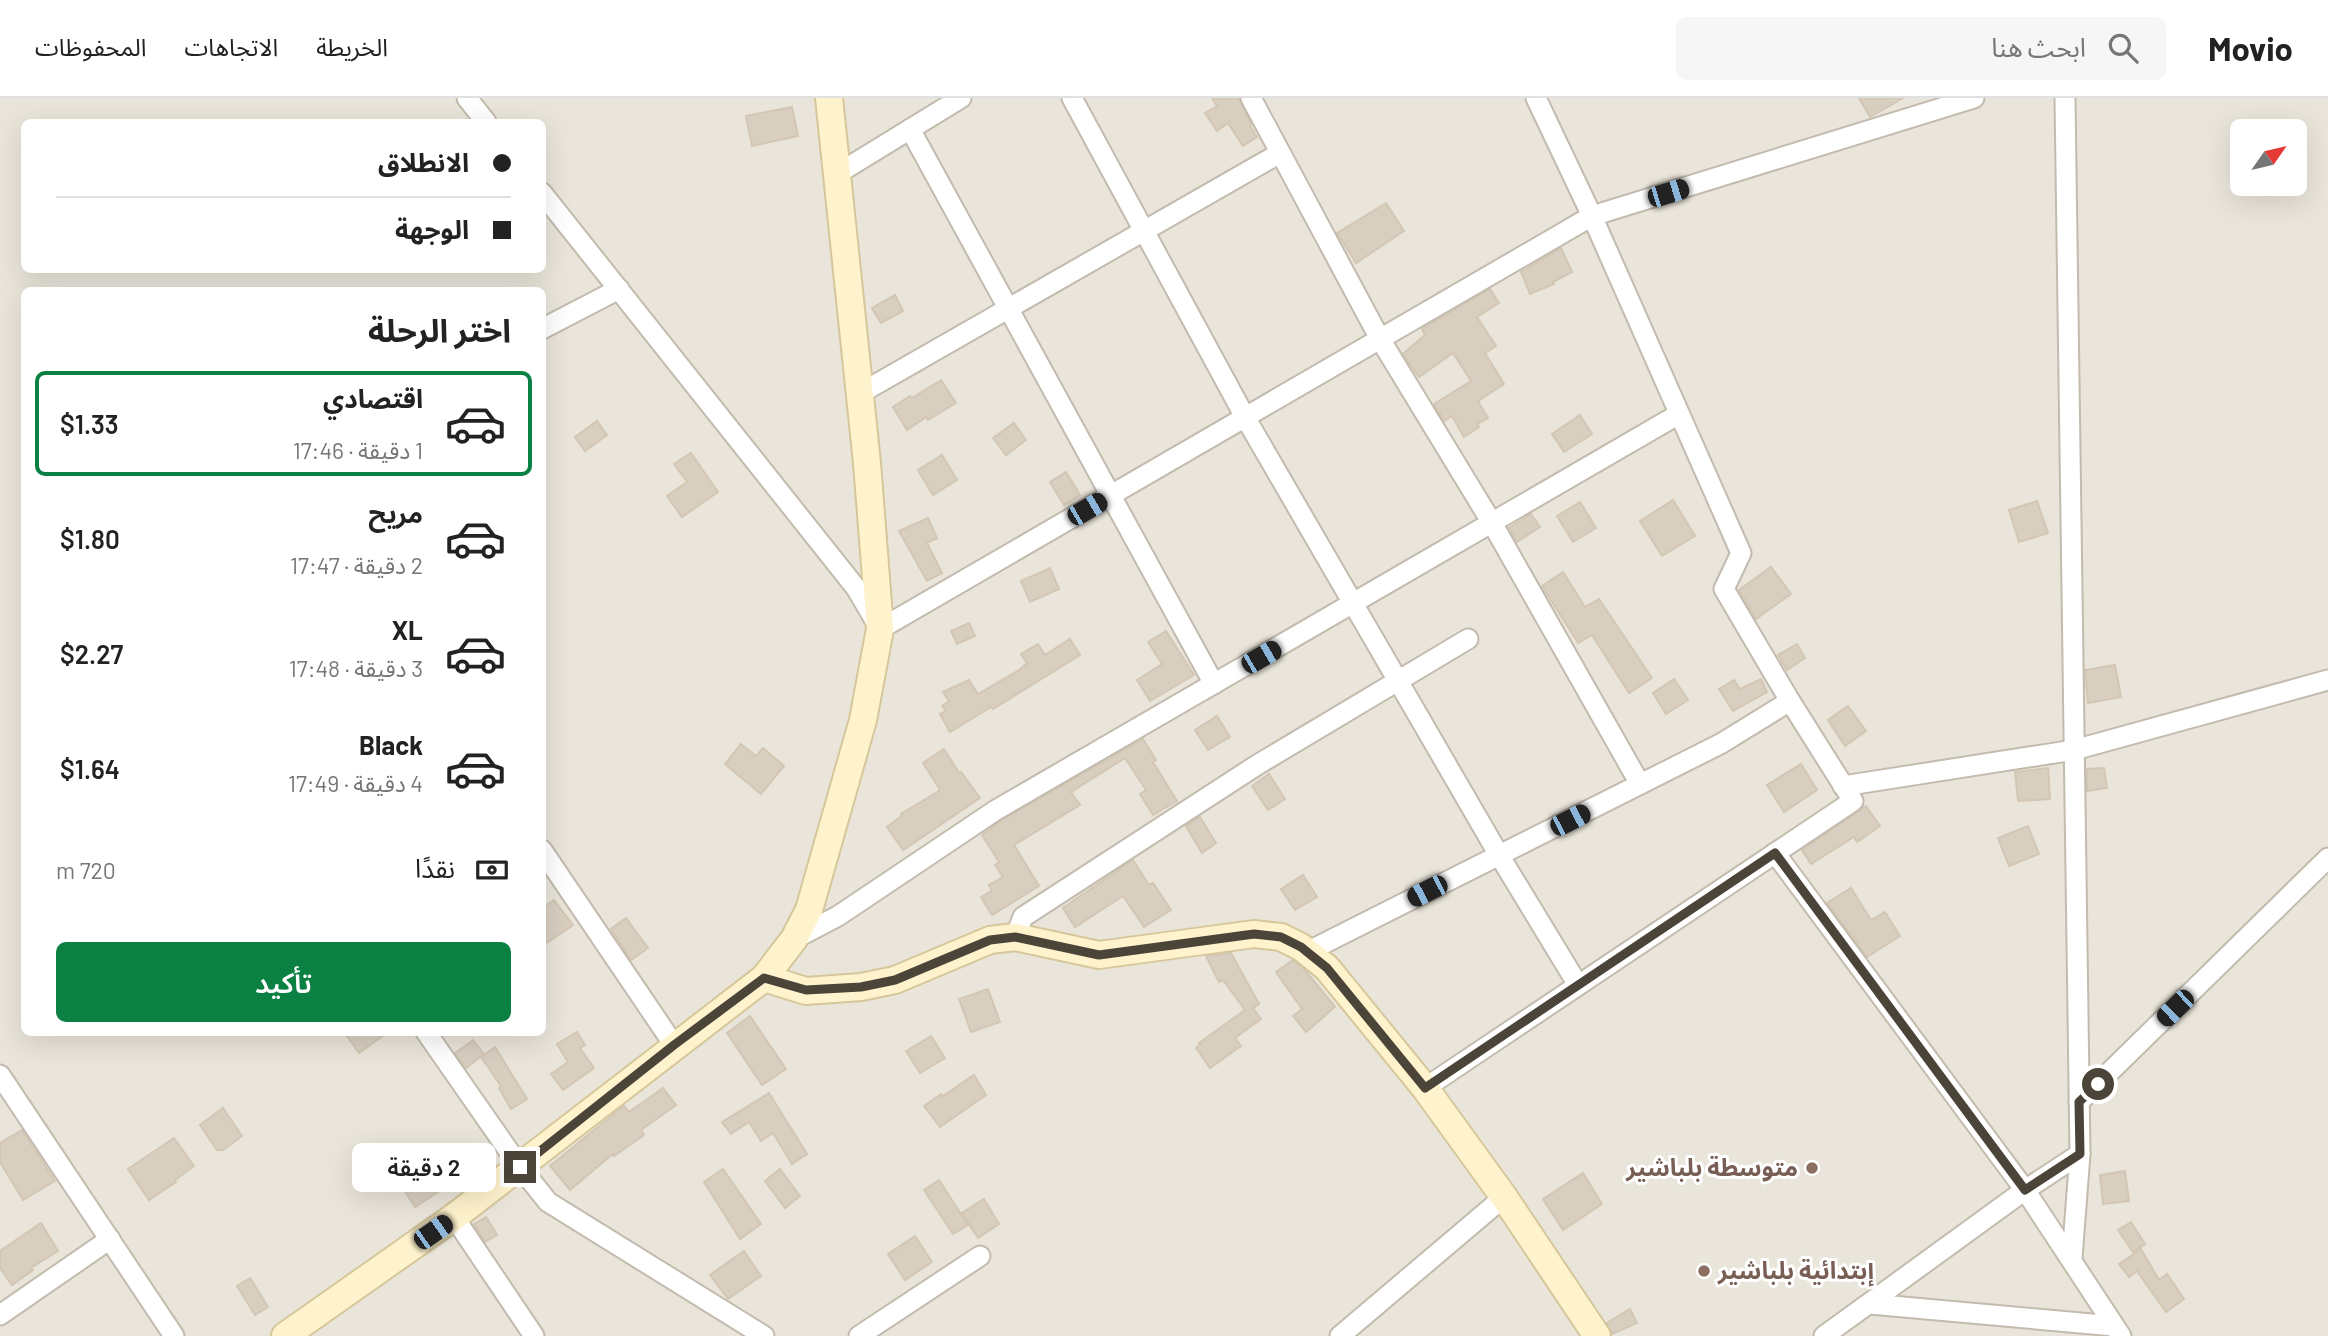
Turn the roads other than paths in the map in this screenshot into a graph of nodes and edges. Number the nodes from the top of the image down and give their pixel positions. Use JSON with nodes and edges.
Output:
{"nodes":[{"id":1,"x":467,"y":98,"type":"edge"},
{"id":2,"x":829,"y":98,"type":"edge"},
{"id":3,"x":961,"y":98,"type":"edge"},
{"id":4,"x":1072,"y":98,"type":"edge"},
{"id":5,"x":1251,"y":98,"type":"edge"},
{"id":6,"x":1536,"y":98,"type":"edge"},
{"id":7,"x":1974,"y":98,"type":"edge"},
{"id":8,"x":2065,"y":98,"type":"edge"},
{"id":9,"x":484,"y":119,"type":"edge"},
{"id":10,"x":910,"y":129,"type":"junction"},
{"id":11,"x":1280,"y":153,"type":"junction"},
{"id":12,"x":837,"y":174,"type":"junction"},
{"id":13,"x":546,"y":198,"type":"edge"},
{"id":14,"x":1591,"y":216,"type":"junction"},
{"id":15,"x":1145,"y":231,"type":"junction"},
{"id":16,"x":618,"y":289,"type":"junction"},
{"id":17,"x":1009,"y":308,"type":"junction"},
{"id":18,"x":546,"y":327,"type":"edge"},
{"id":19,"x":1380,"y":339,"type":"junction"},
{"id":20,"x":859,"y":394,"type":"junction"},
{"id":21,"x":1679,"y":414,"type":"junction"},
{"id":22,"x":1245,"y":417,"type":"junction"},
{"id":23,"x":1110,"y":496,"type":"junction"},
{"id":24,"x":1492,"y":523,"type":"junction"},
{"id":25,"x":1353,"y":603,"type":"junction"},
{"id":26,"x":880,"y":629,"type":"junction"},
{"id":27,"x":1468,"y":639,"type":"dead end"},
{"id":28,"x":2328,"y":680,"type":"edge"},
{"id":29,"x":1398,"y":681,"type":"junction"},
{"id":30,"x":1214,"y":684,"type":"junction"},
{"id":31,"x":1790,"y":701,"type":"junction"},
{"id":32,"x":2074,"y":750,"type":"junction"},
{"id":33,"x":1640,"y":784,"type":"junction"},
{"id":34,"x":1843,"y":786,"type":"junction"},
{"id":35,"x":1775,"y":853,"type":"junction"},
{"id":36,"x":1499,"y":855,"type":"junction"},
{"id":37,"x":546,"y":856,"type":"edge"},
{"id":38,"x":2328,"y":858,"type":"edge"},
{"id":39,"x":1015,"y":937,"type":"junction"},
{"id":40,"x":794,"y":939,"type":"junction"},
{"id":41,"x":1307,"y":951,"type":"junction"},
{"id":42,"x":764,"y":978,"type":"junction"},
{"id":43,"x":1578,"y":985,"type":"junction"},
{"id":44,"x":429,"y":1036,"type":"edge"},
{"id":45,"x":674,"y":1045,"type":"junction"},
{"id":46,"x":0,"y":1075,"type":"edge"},
{"id":47,"x":1425,"y":1088,"type":"junction"},
{"id":48,"x":2079,"y":1102,"type":"junction"},
{"id":49,"x":2080,"y":1154,"type":"junction"},
{"id":50,"x":520,"y":1167,"type":"junction"},
{"id":51,"x":2025,"y":1190,"type":"junction"},
{"id":52,"x":1504,"y":1197,"type":"junction"},
{"id":53,"x":454,"y":1217,"type":"junction"},
{"id":54,"x":110,"y":1239,"type":"junction"},
{"id":55,"x":980,"y":1256,"type":"dead end"},
{"id":56,"x":2072,"y":1258,"type":"junction"},
{"id":57,"x":1870,"y":1304,"type":"junction"},
{"id":58,"x":0,"y":1315,"type":"edge"},
{"id":59,"x":2118,"y":1331,"type":"edge"},
{"id":60,"x":174,"y":1336,"type":"edge"},
{"id":61,"x":285,"y":1336,"type":"edge"},
{"id":62,"x":534,"y":1336,"type":"edge"},
{"id":63,"x":764,"y":1336,"type":"edge"},
{"id":64,"x":859,"y":1336,"type":"edge"},
{"id":65,"x":1340,"y":1336,"type":"edge"},
{"id":66,"x":1597,"y":1336,"type":"edge"},
{"id":67,"x":1824,"y":1336,"type":"edge"}],
"edges":[{"from":1,"to":9,"type":"street"},
{"from":2,"to":12,"type":"street"},
{"from":3,"to":10,"type":"street"},
{"from":4,"to":15,"type":"street"},
{"from":5,"to":11,"type":"street"},
{"from":6,"to":14,"type":"street"},
{"from":7,"to":14,"type":"street"},
{"from":8,"to":32,"type":"street"},
{"from":10,"to":12,"type":"street"},
{"from":10,"to":17,"type":"street"},
{"from":11,"to":15,"type":"street"},
{"from":11,"to":19,"type":"street"},
{"from":12,"to":20,"type":"street"},
{"from":13,"to":16,"type":"street"},
{"from":14,"to":19,"type":"street"},
{"from":14,"to":21,"type":"street"},
{"from":15,"to":17,"type":"street"},
{"from":15,"to":22,"type":"street"},
{"from":16,"to":18,"type":"street"},
{"from":16,"to":26,"type":"street"},
{"from":17,"to":20,"type":"street"},
{"from":17,"to":23,"type":"street"},
{"from":19,"to":22,"type":"street"},
{"from":19,"to":24,"type":"street"},
{"from":20,"to":26,"type":"street"},
{"from":21,"to":24,"type":"street"},
{"from":21,"to":31,"type":"street"},
{"from":22,"to":23,"type":"street"},
{"from":22,"to":25,"type":"street"},
{"from":23,"to":26,"type":"street"},
{"from":23,"to":30,"type":"street"},
{"from":24,"to":25,"type":"street"},
{"from":24,"to":33,"type":"street"},
{"from":25,"to":29,"type":"street"},
{"from":25,"to":30,"type":"street"},
{"from":26,"to":40,"type":"street"},
{"from":27,"to":29,"type":"street"},
{"from":28,"to":32,"type":"street"},
{"from":29,"to":36,"type":"street"},
{"from":29,"to":39,"type":"street"},
{"from":30,"to":40,"type":"street"},
{"from":31,"to":33,"type":"street"},
{"from":31,"to":34,"type":"street"},
{"from":32,"to":34,"type":"street"},
{"from":32,"to":48,"type":"street"},
{"from":33,"to":36,"type":"street"},
{"from":34,"to":35,"type":"street"},
{"from":35,"to":43,"type":"street"},
{"from":35,"to":51,"type":"street"},
{"from":36,"to":41,"type":"street"},
{"from":36,"to":43,"type":"street"},
{"from":37,"to":45,"type":"street"},
{"from":38,"to":48,"type":"street"},
{"from":39,"to":41,"type":"street"},
{"from":39,"to":42,"type":"street"},
{"from":40,"to":42,"type":"street"},
{"from":41,"to":47,"type":"street"},
{"from":42,"to":45,"type":"street"},
{"from":43,"to":47,"type":"street"},
{"from":44,"to":50,"type":"street"},
{"from":45,"to":50,"type":"street"},
{"from":46,"to":54,"type":"street"},
{"from":47,"to":52,"type":"street"},
{"from":48,"to":49,"type":"street"},
{"from":49,"to":51,"type":"street"},
{"from":49,"to":56,"type":"street"},
{"from":50,"to":53,"type":"street"},
{"from":50,"to":63,"type":"street"},
{"from":51,"to":56,"type":"street"},
{"from":51,"to":57,"type":"street"},
{"from":52,"to":65,"type":"street"},
{"from":52,"to":66,"type":"street"},
{"from":53,"to":61,"type":"street"},
{"from":53,"to":62,"type":"street"},
{"from":54,"to":58,"type":"street"},
{"from":54,"to":60,"type":"street"},
{"from":55,"to":64,"type":"street"},
{"from":56,"to":59,"type":"street"},
{"from":57,"to":59,"type":"street"},
{"from":57,"to":67,"type":"street"}]}
